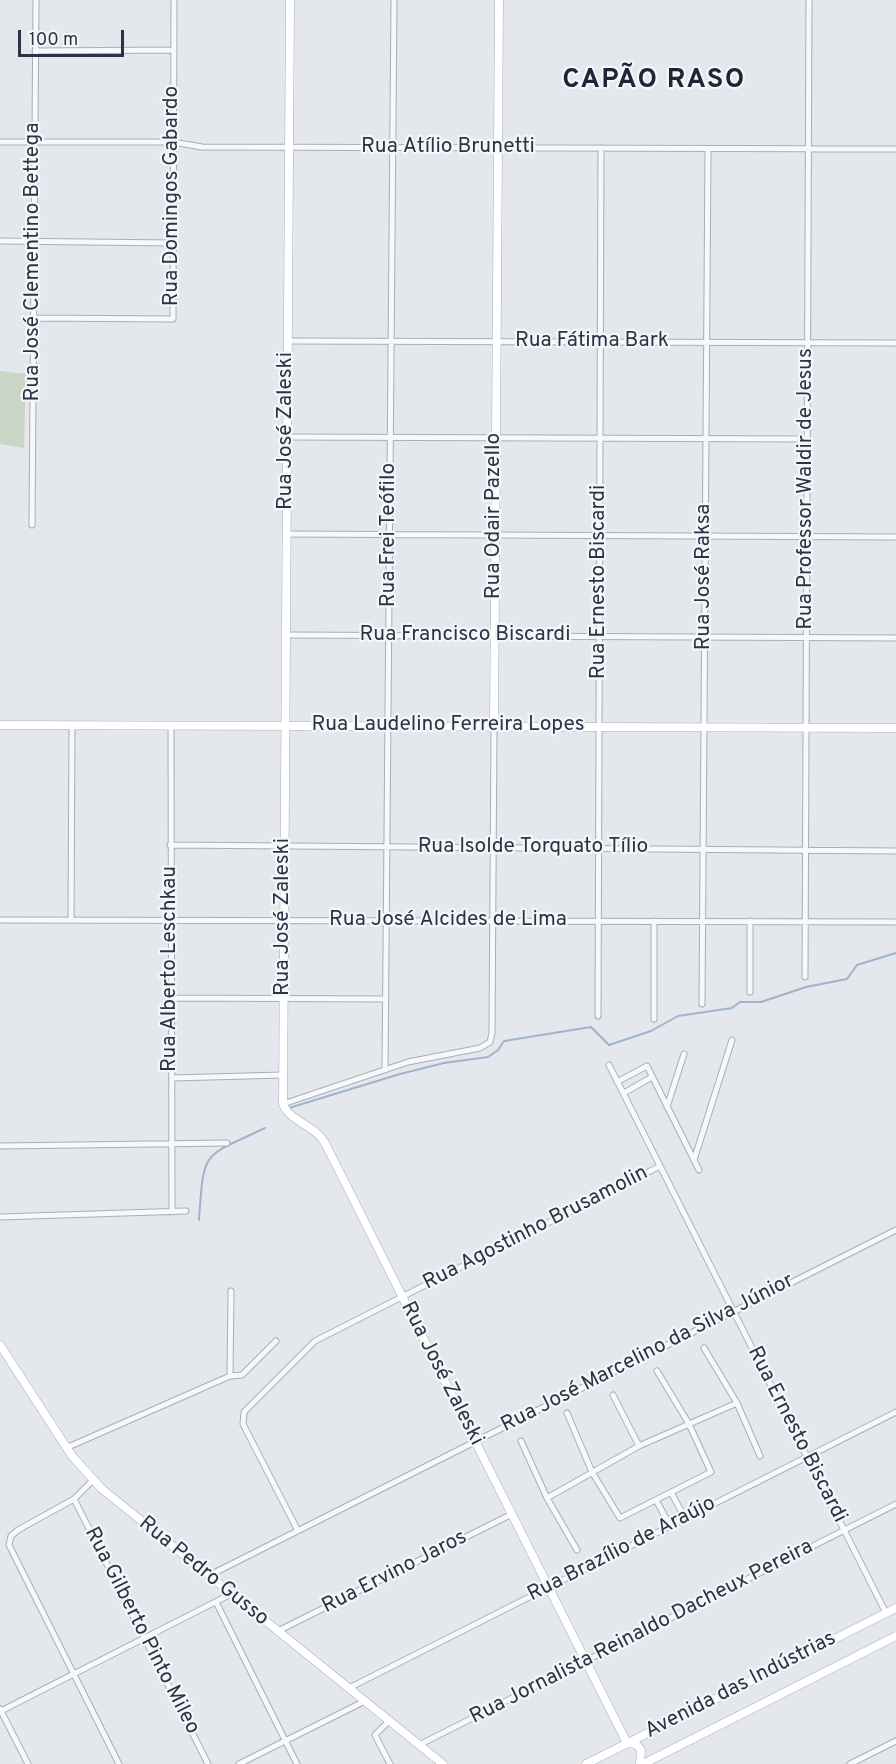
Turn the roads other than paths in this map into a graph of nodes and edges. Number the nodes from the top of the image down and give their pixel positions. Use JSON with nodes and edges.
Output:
{"nodes":[{"id":1,"x":36,"y":0,"type":"edge"},
{"id":2,"x":174,"y":0,"type":"edge"},
{"id":3,"x":290,"y":0,"type":"edge"},
{"id":4,"x":394,"y":0,"type":"edge"},
{"id":5,"x":499,"y":0,"type":"edge"},
{"id":6,"x":809,"y":0,"type":"edge"},
{"id":7,"x":174,"y":50,"type":"junction"},
{"id":8,"x":35,"y":51,"type":"junction"},
{"id":9,"x":0,"y":142,"type":"edge"},
{"id":10,"x":34,"y":142,"type":"junction"},
{"id":11,"x":173,"y":142,"type":"junction"},
{"id":12,"x":289,"y":147,"type":"junction"},
{"id":13,"x":393,"y":148,"type":"junction"},
{"id":14,"x":498,"y":148,"type":"junction"},
{"id":15,"x":601,"y":148,"type":"junction"},
{"id":16,"x":708,"y":149,"type":"junction"},
{"id":17,"x":808,"y":149,"type":"junction"},
{"id":18,"x":896,"y":149,"type":"edge"},
{"id":19,"x":0,"y":241,"type":"edge"},
{"id":20,"x":34,"y":241,"type":"junction"},
{"id":21,"x":173,"y":243,"type":"junction"},
{"id":22,"x":33,"y":318,"type":"junction"},
{"id":23,"x":288,"y":341,"type":"junction"},
{"id":24,"x":391,"y":341,"type":"junction"},
{"id":25,"x":496,"y":342,"type":"junction"},
{"id":26,"x":601,"y":342,"type":"junction"},
{"id":27,"x":706,"y":343,"type":"junction"},
{"id":28,"x":808,"y":343,"type":"junction"},
{"id":29,"x":896,"y":344,"type":"edge"},
{"id":30,"x":287,"y":437,"type":"junction"},
{"id":31,"x":390,"y":437,"type":"junction"},
{"id":32,"x":496,"y":438,"type":"junction"},
{"id":33,"x":600,"y":438,"type":"junction"},
{"id":34,"x":706,"y":439,"type":"junction"},
{"id":35,"x":807,"y":439,"type":"junction"},
{"id":36,"x":32,"y":525,"type":"dead end"},
{"id":37,"x":286,"y":534,"type":"junction"},
{"id":38,"x":390,"y":534,"type":"junction"},
{"id":39,"x":495,"y":535,"type":"junction"},
{"id":40,"x":600,"y":535,"type":"junction"},
{"id":41,"x":705,"y":536,"type":"junction"},
{"id":42,"x":807,"y":536,"type":"junction"},
{"id":43,"x":896,"y":537,"type":"edge"},
{"id":44,"x":286,"y":635,"type":"junction"},
{"id":45,"x":389,"y":636,"type":"junction"},
{"id":46,"x":495,"y":636,"type":"junction"},
{"id":47,"x":600,"y":636,"type":"junction"},
{"id":48,"x":704,"y":637,"type":"junction"},
{"id":49,"x":806,"y":638,"type":"junction"},
{"id":50,"x":896,"y":638,"type":"edge"},
{"id":51,"x":0,"y":724,"type":"edge"},
{"id":52,"x":72,"y":725,"type":"junction"},
{"id":53,"x":171,"y":725,"type":"junction"},
{"id":54,"x":285,"y":726,"type":"junction"},
{"id":55,"x":388,"y":726,"type":"junction"},
{"id":56,"x":494,"y":727,"type":"junction"},
{"id":57,"x":599,"y":727,"type":"junction"},
{"id":58,"x":704,"y":728,"type":"junction"},
{"id":59,"x":806,"y":728,"type":"junction"},
{"id":60,"x":896,"y":728,"type":"edge"},
{"id":61,"x":170,"y":845,"type":"junction"},
{"id":62,"x":285,"y":846,"type":"junction"},
{"id":63,"x":387,"y":847,"type":"junction"},
{"id":64,"x":494,"y":848,"type":"junction"},
{"id":65,"x":599,"y":849,"type":"junction"},
{"id":66,"x":703,"y":849,"type":"junction"},
{"id":67,"x":806,"y":850,"type":"junction"},
{"id":68,"x":896,"y":851,"type":"edge"},
{"id":69,"x":0,"y":920,"type":"edge"},
{"id":70,"x":71,"y":920,"type":"junction"},
{"id":71,"x":170,"y":920,"type":"junction"},
{"id":72,"x":284,"y":920,"type":"junction"},
{"id":73,"x":387,"y":921,"type":"junction"},
{"id":74,"x":493,"y":921,"type":"junction"},
{"id":75,"x":598,"y":921,"type":"junction"},
{"id":76,"x":654,"y":921,"type":"junction"},
{"id":77,"x":702,"y":921,"type":"junction"},
{"id":78,"x":750,"y":921,"type":"junction"},
{"id":79,"x":805,"y":921,"type":"junction"},
{"id":80,"x":896,"y":922,"type":"edge"},
{"id":81,"x":805,"y":977,"type":"dead end"},
{"id":82,"x":750,"y":992,"type":"dead end"},
{"id":83,"x":172,"y":998,"type":"junction"},
{"id":84,"x":284,"y":999,"type":"junction"},
{"id":85,"x":386,"y":999,"type":"junction"},
{"id":86,"x":702,"y":1004,"type":"dead end"},
{"id":87,"x":598,"y":1016,"type":"dead end"},
{"id":88,"x":654,"y":1019,"type":"dead end"},
{"id":89,"x":732,"y":1040,"type":"dead end"},
{"id":90,"x":684,"y":1054,"type":"dead end"},
{"id":91,"x":609,"y":1065,"type":"dead end"},
{"id":92,"x":386,"y":1070,"type":"junction"},
{"id":93,"x":283,"y":1075,"type":"junction"},
{"id":94,"x":652,"y":1077,"type":"junction"},
{"id":95,"x":172,"y":1078,"type":"junction"},
{"id":96,"x":617,"y":1082,"type":"junction"},
{"id":97,"x":624,"y":1094,"type":"junction"},
{"id":98,"x":283,"y":1104,"type":"junction"},
{"id":99,"x":667,"y":1107,"type":"junction"},
{"id":100,"x":227,"y":1143,"type":"dead end"},
{"id":101,"x":172,"y":1144,"type":"junction"},
{"id":102,"x":0,"y":1146,"type":"edge"},
{"id":103,"x":694,"y":1160,"type":"junction"},
{"id":104,"x":660,"y":1166,"type":"junction"},
{"id":105,"x":699,"y":1170,"type":"dead end"},
{"id":106,"x":186,"y":1211,"type":"dead end"},
{"id":107,"x":172,"y":1212,"type":"junction"},
{"id":108,"x":0,"y":1217,"type":"edge"},
{"id":109,"x":896,"y":1230,"type":"edge"},
{"id":110,"x":231,"y":1291,"type":"dead end"},
{"id":111,"x":402,"y":1296,"type":"junction"},
{"id":112,"x":734,"y":1311,"type":"junction"},
{"id":113,"x":276,"y":1341,"type":"dead end"},
{"id":114,"x":0,"y":1345,"type":"edge"},
{"id":115,"x":704,"y":1348,"type":"dead end"},
{"id":116,"x":657,"y":1371,"type":"dead end"},
{"id":117,"x":231,"y":1376,"type":"junction"},
{"id":118,"x":613,"y":1395,"type":"dead end"},
{"id":119,"x":737,"y":1403,"type":"junction"},
{"id":120,"x":896,"y":1412,"type":"edge"},
{"id":121,"x":567,"y":1413,"type":"dead end"},
{"id":122,"x":689,"y":1424,"type":"junction"},
{"id":123,"x":475,"y":1441,"type":"junction"},
{"id":124,"x":520,"y":1442,"type":"dead end"},
{"id":125,"x":639,"y":1446,"type":"junction"},
{"id":126,"x":66,"y":1448,"type":"junction"},
{"id":127,"x":760,"y":1455,"type":"dead end"},
{"id":128,"x":807,"y":1457,"type":"junction"},
{"id":129,"x":592,"y":1472,"type":"junction"},
{"id":130,"x":93,"y":1480,"type":"junction"},
{"id":131,"x":671,"y":1492,"type":"junction"},
{"id":132,"x":547,"y":1498,"type":"junction"},
{"id":133,"x":74,"y":1499,"type":"junction"},
{"id":134,"x":656,"y":1500,"type":"junction"},
{"id":135,"x":896,"y":1504,"type":"edge"},
{"id":136,"x":512,"y":1514,"type":"junction"},
{"id":137,"x":685,"y":1519,"type":"junction"},
{"id":138,"x":670,"y":1526,"type":"junction"},
{"id":139,"x":844,"y":1530,"type":"junction"},
{"id":140,"x":298,"y":1531,"type":"junction"},
{"id":141,"x":577,"y":1550,"type":"dead end"},
{"id":142,"x":208,"y":1576,"type":"junction"},
{"id":143,"x":549,"y":1588,"type":"junction"},
{"id":144,"x":231,"y":1594,"type":"junction"},
{"id":145,"x":216,"y":1602,"type":"junction"},
{"id":146,"x":896,"y":1608,"type":"edge"},
{"id":147,"x":886,"y":1613,"type":"junction"},
{"id":148,"x":278,"y":1631,"type":"junction"},
{"id":149,"x":896,"y":1636,"type":"edge"},
{"id":150,"x":144,"y":1638,"type":"junction"},
{"id":151,"x":586,"y":1661,"type":"junction"},
{"id":152,"x":73,"y":1674,"type":"junction"},
{"id":153,"x":349,"y":1688,"type":"junction"},
{"id":154,"x":364,"y":1701,"type":"junction"},
{"id":155,"x":1,"y":1709,"type":"edge"},
{"id":156,"x":389,"y":1721,"type":"junction"},
{"id":157,"x":286,"y":1741,"type":"junction"},
{"id":158,"x":896,"y":1741,"type":"edge"},
{"id":159,"x":627,"y":1743,"type":"junction"},
{"id":160,"x":419,"y":1745,"type":"junction"},
{"id":161,"x":28,"y":1764,"type":"edge"},
{"id":162,"x":119,"y":1764,"type":"edge"},
{"id":163,"x":208,"y":1764,"type":"edge"},
{"id":164,"x":239,"y":1764,"type":"edge"},
{"id":165,"x":297,"y":1764,"type":"edge"},
{"id":166,"x":390,"y":1764,"type":"edge"},
{"id":167,"x":443,"y":1764,"type":"edge"},
{"id":168,"x":586,"y":1764,"type":"edge"},
{"id":169,"x":641,"y":1764,"type":"edge"},
{"id":170,"x":850,"y":1764,"type":"edge"}],
"edges":[{"from":1,"to":8,"type":"street","name":"Rua José Clementino Bettega"},
{"from":2,"to":7,"type":"street","name":"Rua Domingos Gabardo"},
{"from":3,"to":12,"type":"street","name":"Rua José Zaleski"},
{"from":4,"to":13,"type":"street","name":"Rua Frei Teófilo"},
{"from":5,"to":14,"type":"street","name":"Rua Odair Pazello"},
{"from":6,"to":17,"type":"street","name":"Rua Professor Waldir de Jesus"},
{"from":7,"to":8,"type":"street"},
{"from":7,"to":11,"type":"street","name":"Rua Domingos Gabardo"},
{"from":8,"to":10,"type":"street","name":"Rua José Clementino Bettega"},
{"from":9,"to":10,"type":"street","name":"Rua Atílio Brunetti"},
{"from":10,"to":11,"type":"street","name":"Rua Atílio Brunetti"},
{"from":10,"to":20,"type":"street","name":"Rua José Clementino Bettega"},
{"from":11,"to":12,"type":"street","name":"Rua Atílio Brunetti"},
{"from":11,"to":21,"type":"street","name":"Rua Domingos Gabardo"},
{"from":12,"to":13,"type":"street","name":"Rua Atílio Brunetti"},
{"from":12,"to":23,"type":"street","name":"Rua José Zaleski"},
{"from":13,"to":14,"type":"street","name":"Rua Atílio Brunetti"},
{"from":13,"to":24,"type":"street","name":"Rua Frei Teófilo"},
{"from":14,"to":15,"type":"street","name":"Rua Atílio Brunetti"},
{"from":14,"to":25,"type":"street","name":"Rua Odair Pazello"},
{"from":15,"to":16,"type":"street","name":"Rua Atílio Brunetti"},
{"from":15,"to":26,"type":"street","name":"Rua Ernesto Biscardi"},
{"from":16,"to":17,"type":"street","name":"Rua Atílio Brunetti"},
{"from":16,"to":27,"type":"street","name":"Rua José Raksa"},
{"from":17,"to":18,"type":"street","name":"Rua Atílio Brunetti"},
{"from":17,"to":28,"type":"street","name":"Rua Professor Waldir de Jesus"},
{"from":19,"to":20,"type":"street"},
{"from":20,"to":21,"type":"street"},
{"from":20,"to":22,"type":"street","name":"Rua José Clementino Bettega"},
{"from":21,"to":22,"type":"street","name":"Rua Domingos Gabardo"},
{"from":22,"to":36,"type":"street","name":"Rua José Clementino Bettega"},
{"from":23,"to":24,"type":"street","name":"Rua Fátima Bark"},
{"from":23,"to":30,"type":"street","name":"Rua José Zaleski"},
{"from":24,"to":25,"type":"street","name":"Rua Fátima Bark"},
{"from":24,"to":31,"type":"street","name":"Rua Frei Teófilo"},
{"from":25,"to":26,"type":"street","name":"Rua Fátima Bark"},
{"from":25,"to":32,"type":"street","name":"Rua Odair Pazello"},
{"from":26,"to":27,"type":"street","name":"Rua Fátima Bark"},
{"from":26,"to":33,"type":"street","name":"Rua Ernesto Biscardi"},
{"from":27,"to":28,"type":"street","name":"Rua Fátima Bark"},
{"from":27,"to":34,"type":"street","name":"Rua José Raksa"},
{"from":28,"to":29,"type":"street","name":"Rua Fátima Bark"},
{"from":28,"to":35,"type":"street","name":"Rua Professor Waldir de Jesus"},
{"from":30,"to":31,"type":"street"},
{"from":30,"to":37,"type":"street","name":"Rua José Zaleski"},
{"from":31,"to":32,"type":"street"},
{"from":31,"to":38,"type":"street","name":"Rua Frei Teófilo"},
{"from":32,"to":33,"type":"street"},
{"from":32,"to":39,"type":"street","name":"Rua Odair Pazello"},
{"from":33,"to":34,"type":"street"},
{"from":33,"to":40,"type":"street","name":"Rua Ernesto Biscardi"},
{"from":34,"to":35,"type":"street"},
{"from":34,"to":41,"type":"street","name":"Rua José Raksa"},
{"from":35,"to":42,"type":"street","name":"Rua Professor Waldir de Jesus"},
{"from":37,"to":38,"type":"street"},
{"from":37,"to":44,"type":"street","name":"Rua José Zaleski"},
{"from":38,"to":39,"type":"street"},
{"from":38,"to":45,"type":"street","name":"Rua Frei Teófilo"},
{"from":39,"to":40,"type":"street"},
{"from":39,"to":46,"type":"street","name":"Rua Odair Pazello"},
{"from":40,"to":41,"type":"street"},
{"from":40,"to":47,"type":"street","name":"Rua Ernesto Biscardi"},
{"from":41,"to":42,"type":"street"},
{"from":41,"to":48,"type":"street","name":"Rua José Raksa"},
{"from":42,"to":43,"type":"street"},
{"from":42,"to":49,"type":"street","name":"Rua Professor Waldir de Jesus"},
{"from":44,"to":45,"type":"street","name":"Rua Francisco Biscardi"},
{"from":44,"to":54,"type":"street","name":"Rua José Zaleski"},
{"from":45,"to":46,"type":"street","name":"Rua Francisco Biscardi"},
{"from":45,"to":55,"type":"street","name":"Rua Frei Teófilo"},
{"from":46,"to":47,"type":"street","name":"Rua Francisco Biscardi"},
{"from":46,"to":56,"type":"street","name":"Rua Odair Pazello"},
{"from":47,"to":48,"type":"street","name":"Rua Francisco Biscardi"},
{"from":47,"to":57,"type":"street","name":"Rua Ernesto Biscardi"},
{"from":48,"to":49,"type":"street","name":"Rua Francisco Biscardi"},
{"from":48,"to":58,"type":"street","name":"Rua José Raksa"},
{"from":49,"to":50,"type":"street","name":"Rua Francisco Biscardi"},
{"from":49,"to":59,"type":"street","name":"Rua Professor Waldir de Jesus"},
{"from":51,"to":52,"type":"street","name":"Rua Laudelino Ferreira Lopes"},
{"from":52,"to":53,"type":"street","name":"Rua Laudelino Ferreira Lopes"},
{"from":52,"to":70,"type":"street"},
{"from":53,"to":54,"type":"street","name":"Rua Laudelino Ferreira Lopes"},
{"from":53,"to":61,"type":"street","name":"Rua Alberto Leschkau"},
{"from":54,"to":55,"type":"street","name":"Rua Laudelino Ferreira Lopes"},
{"from":54,"to":62,"type":"street","name":"Rua José Zaleski"},
{"from":55,"to":56,"type":"street","name":"Rua Laudelino Ferreira Lopes"},
{"from":55,"to":63,"type":"street","name":"Rua Frei Teófilo"},
{"from":56,"to":57,"type":"street","name":"Rua Laudelino Ferreira Lopes"},
{"from":56,"to":64,"type":"street","name":"Rua Odair Pazello"},
{"from":57,"to":58,"type":"street","name":"Rua Laudelino Ferreira Lopes"},
{"from":57,"to":65,"type":"street","name":"Rua Ernesto Biscardi"},
{"from":58,"to":59,"type":"street","name":"Rua Laudelino Ferreira Lopes"},
{"from":58,"to":66,"type":"street","name":"Rua José Raksa"},
{"from":59,"to":60,"type":"street","name":"Rua Laudelino Ferreira Lopes"},
{"from":59,"to":67,"type":"street","name":"Rua Professor Waldir de Jesus"},
{"from":61,"to":62,"type":"street","name":"Rua Isolde Torquato Tílio"},
{"from":61,"to":71,"type":"street","name":"Rua Alberto Leschkau"},
{"from":62,"to":63,"type":"street","name":"Rua Isolde Torquato Tílio"},
{"from":62,"to":72,"type":"street","name":"Rua José Zaleski"},
{"from":63,"to":64,"type":"street","name":"Rua Isolde Torquato Tílio"},
{"from":63,"to":73,"type":"street","name":"Rua Frei Teófilo"},
{"from":64,"to":65,"type":"street","name":"Rua Isolde Torquato Tílio"},
{"from":64,"to":74,"type":"street","name":"Rua Odair Pazello"},
{"from":65,"to":66,"type":"street","name":"Rua Isolde Torquato Tílio"},
{"from":65,"to":75,"type":"street","name":"Rua Ernesto Biscardi"},
{"from":66,"to":67,"type":"street","name":"Rua Isolde Torquato Tílio"},
{"from":66,"to":77,"type":"street","name":"Rua José Raksa"},
{"from":67,"to":68,"type":"street","name":"Rua Isolde Torquato Tílio"},
{"from":67,"to":79,"type":"street","name":"Rua Professor Waldir de Jesus"},
{"from":69,"to":70,"type":"street","name":"Rua José Alcides de Lima"},
{"from":70,"to":71,"type":"street","name":"Rua José Alcides de Lima"},
{"from":71,"to":72,"type":"street","name":"Rua José Alcides de Lima"},
{"from":71,"to":83,"type":"street","name":"Rua Alberto Leschkau"},
{"from":72,"to":73,"type":"street","name":"Rua José Alcides de Lima"},
{"from":72,"to":84,"type":"street","name":"Rua José Zaleski"},
{"from":73,"to":74,"type":"street","name":"Rua José Alcides de Lima"},
{"from":73,"to":85,"type":"street","name":"Rua Frei Teófilo"},
{"from":74,"to":75,"type":"street","name":"Rua José Alcides de Lima"},
{"from":74,"to":92,"type":"street","name":"Rua Odair Pazello"},
{"from":75,"to":76,"type":"street","name":"Rua José Alcides de Lima"},
{"from":75,"to":87,"type":"street","name":"Rua Ernesto Biscardi"},
{"from":76,"to":77,"type":"street","name":"Rua José Alcides de Lima"},
{"from":76,"to":88,"type":"street"},
{"from":77,"to":78,"type":"street","name":"Rua José Alcides de Lima"},
{"from":77,"to":86,"type":"street","name":"Rua José Raksa"},
{"from":78,"to":79,"type":"street","name":"Rua José Alcides de Lima"},
{"from":78,"to":82,"type":"street"},
{"from":79,"to":80,"type":"street","name":"Rua José Alcides de Lima"},
{"from":79,"to":81,"type":"street","name":"Rua Professor Waldir de Jesus"},
{"from":83,"to":84,"type":"street"},
{"from":83,"to":95,"type":"street","name":"Rua Alberto Leschkau"},
{"from":84,"to":85,"type":"street"},
{"from":84,"to":93,"type":"street","name":"Rua José Zaleski"},
{"from":85,"to":92,"type":"street","name":"Rua Frei Teófilo"},
{"from":89,"to":103,"type":"street"},
{"from":90,"to":99,"type":"street"},
{"from":91,"to":96,"type":"street","name":"Rua Ernesto Biscardi"},
{"from":92,"to":98,"type":"street"},
{"from":93,"to":95,"type":"street"},
{"from":93,"to":98,"type":"street","name":"Rua José Zaleski"},
{"from":94,"to":96,"type":"street"},
{"from":94,"to":97,"type":"street"},
{"from":94,"to":99,"type":"street"},
{"from":95,"to":101,"type":"street","name":"Rua Alberto Leschkau"},
{"from":96,"to":97,"type":"street","name":"Rua Ernesto Biscardi"},
{"from":97,"to":104,"type":"street","name":"Rua Ernesto Biscardi"},
{"from":98,"to":111,"type":"street","name":"Rua José Zaleski"},
{"from":99,"to":103,"type":"street"},
{"from":100,"to":101,"type":"street"},
{"from":101,"to":102,"type":"street"},
{"from":101,"to":107,"type":"street","name":"Rua Alberto Leschkau"},
{"from":103,"to":105,"type":"street"},
{"from":104,"to":111,"type":"street","name":"Rua Agostinho Brusamolin"},
{"from":104,"to":112,"type":"street","name":"Rua Ernesto Biscardi"},
{"from":106,"to":107,"type":"street"},
{"from":107,"to":108,"type":"street"},
{"from":109,"to":112,"type":"street","name":"Rua José Marcelino da Silva Júnior"},
{"from":110,"to":117,"type":"street"},
{"from":111,"to":123,"type":"street","name":"Rua José Zaleski"},
{"from":111,"to":140,"type":"street","name":"Rua Agostinho Brusamolin"},
{"from":112,"to":123,"type":"street","name":"Rua José Marcelino da Silva Júnior"},
{"from":112,"to":128,"type":"street","name":"Rua Ernesto Biscardi"},
{"from":113,"to":117,"type":"street"},
{"from":114,"to":126,"type":"street","name":"Rua Pedro Gusso"},
{"from":115,"to":119,"type":"street"},
{"from":116,"to":122,"type":"street"},
{"from":117,"to":126,"type":"street"},
{"from":118,"to":125,"type":"street"},
{"from":119,"to":122,"type":"street"},
{"from":119,"to":127,"type":"street"},
{"from":120,"to":128,"type":"street","name":"Rua Brazílio de Araújo"},
{"from":121,"to":129,"type":"street"},
{"from":122,"to":125,"type":"street"},
{"from":122,"to":131,"type":"street"},
{"from":123,"to":136,"type":"street","name":"Rua José Zaleski"},
{"from":123,"to":140,"type":"street","name":"Rua José Marcelino da Silva Júnior"},
{"from":124,"to":132,"type":"street"},
{"from":125,"to":129,"type":"street"},
{"from":126,"to":130,"type":"street","name":"Rua Pedro Gusso"},
{"from":128,"to":137,"type":"street","name":"Rua Brazílio de Araújo"},
{"from":128,"to":139,"type":"street","name":"Rua Ernesto Biscardi"},
{"from":129,"to":132,"type":"street"},
{"from":129,"to":134,"type":"street"},
{"from":130,"to":133,"type":"street"},
{"from":130,"to":142,"type":"street","name":"Rua Pedro Gusso"},
{"from":131,"to":134,"type":"street"},
{"from":131,"to":137,"type":"street"},
{"from":132,"to":141,"type":"street"},
{"from":133,"to":150,"type":"street","name":"Rua Gilberto Pinto Mileo"},
{"from":133,"to":152,"type":"street"},
{"from":134,"to":138,"type":"street"},
{"from":135,"to":139,"type":"street","name":"Rua Jornalista Reinaldo Dacheux Pereira"},
{"from":136,"to":143,"type":"street","name":"Rua José Zaleski"},
{"from":136,"to":148,"type":"street","name":"Rua Ervino Jaros"},
{"from":137,"to":138,"type":"street","name":"Rua Brazílio de Araújo"},
{"from":138,"to":143,"type":"street","name":"Rua Brazílio de Araújo"},
{"from":139,"to":147,"type":"street","name":"Rua Ernesto Biscardi"},
{"from":139,"to":151,"type":"street","name":"Rua Jornalista Reinaldo Dacheux Pereira"},
{"from":140,"to":142,"type":"street","name":"Rua José Marcelino da Silva Júnior"},
{"from":142,"to":144,"type":"street","name":"Rua Pedro Gusso"},
{"from":143,"to":151,"type":"street","name":"Rua José Zaleski"},
{"from":143,"to":153,"type":"street","name":"Rua Brazílio de Araújo"},
{"from":144,"to":145,"type":"street"},
{"from":144,"to":148,"type":"street","name":"Rua Pedro Gusso"},
{"from":145,"to":150,"type":"street"},
{"from":145,"to":157,"type":"street"},
{"from":146,"to":147,"type":"street","name":"Avenida das Indústrias"},
{"from":147,"to":159,"type":"street","name":"Avenida das Indústrias"},
{"from":148,"to":153,"type":"street","name":"Rua Pedro Gusso"},
{"from":149,"to":169,"type":"street","name":"Avenida das Indústrias"},
{"from":150,"to":152,"type":"street"},
{"from":150,"to":163,"type":"street","name":"Rua Gilberto Pinto Mileo"},
{"from":151,"to":159,"type":"street","name":"Rua José Zaleski"},
{"from":151,"to":160,"type":"street","name":"Rua Jornalista Reinaldo Dacheux Pereira"},
{"from":152,"to":155,"type":"street"},
{"from":152,"to":162,"type":"street"},
{"from":153,"to":154,"type":"street","name":"Rua Pedro Gusso"},
{"from":154,"to":156,"type":"street","name":"Rua Pedro Gusso"},
{"from":154,"to":157,"type":"street"},
{"from":155,"to":161,"type":"street"},
{"from":156,"to":160,"type":"street","name":"Rua Pedro Gusso"},
{"from":156,"to":166,"type":"street"},
{"from":157,"to":164,"type":"street"},
{"from":157,"to":165,"type":"street"},
{"from":158,"to":170,"type":"street"},
{"from":159,"to":168,"type":"street","name":"Avenida das Indústrias"},
{"from":159,"to":169,"type":"street","name":"Rua José Zaleski"},
{"from":160,"to":167,"type":"street","name":"Rua Pedro Gusso"}]}
